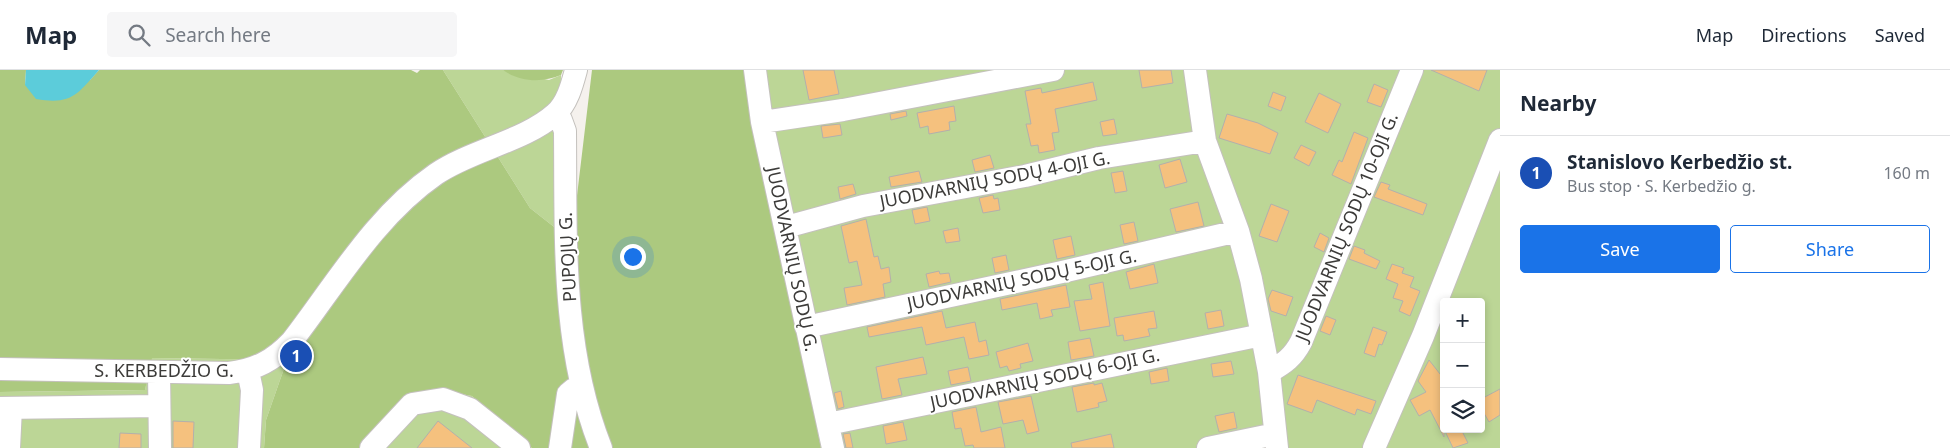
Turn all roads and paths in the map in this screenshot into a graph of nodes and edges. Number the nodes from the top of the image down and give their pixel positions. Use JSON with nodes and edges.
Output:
{"nodes":[{"id":1,"x":576,"y":70,"type":"edge"},
{"id":2,"x":755,"y":70,"type":"edge"},
{"id":3,"x":1053,"y":70,"type":"edge"},
{"id":4,"x":1195,"y":70,"type":"edge"},
{"id":5,"x":1412,"y":70,"type":"edge"},
{"id":6,"x":556,"y":114,"type":"junction"},
{"id":7,"x":762,"y":122,"type":"junction"},
{"id":8,"x":1500,"y":140,"type":"edge"},
{"id":9,"x":1205,"y":141,"type":"junction"},
{"id":10,"x":1491,"y":185,"type":"edge"},
{"id":11,"x":786,"y":227,"type":"junction"},
{"id":12,"x":1238,"y":231,"type":"junction"},
{"id":13,"x":806,"y":326,"type":"junction"},
{"id":14,"x":1262,"y":334,"type":"junction"},
{"id":15,"x":0,"y":369,"type":"edge"},
{"id":16,"x":248,"y":371,"type":"junction"},
{"id":17,"x":158,"y":372,"type":"junction"},
{"id":18,"x":1269,"y":372,"type":"junction"},
{"id":19,"x":581,"y":386,"type":"junction"},
{"id":20,"x":159,"y":406,"type":"junction"},
{"id":21,"x":5,"y":408,"type":"edge"},
{"id":22,"x":828,"y":424,"type":"junction"},
{"id":23,"x":1276,"y":441,"type":"edge"},
{"id":24,"x":9,"y":448,"type":"edge"},
{"id":25,"x":160,"y":448,"type":"edge"},
{"id":26,"x":249,"y":448,"type":"edge"},
{"id":27,"x":371,"y":448,"type":"edge"},
{"id":28,"x":519,"y":448,"type":"edge"},
{"id":29,"x":560,"y":448,"type":"edge"},
{"id":30,"x":601,"y":448,"type":"edge"},
{"id":31,"x":833,"y":448,"type":"edge"},
{"id":32,"x":1208,"y":448,"type":"edge"},
{"id":33,"x":1374,"y":448,"type":"edge"}],
"edges":[{"from":1,"to":6,"type":"street"},
{"from":2,"to":7,"type":"street","name":"JUODVARNIŲ SODŲ G."},
{"from":3,"to":7,"type":"street"},
{"from":4,"to":9,"type":"street"},
{"from":5,"to":18,"type":"street","name":"JUODVARNIŲ SODŲ 10-OJI G."},
{"from":6,"to":16,"type":"street","name":"S. KERBEDŽIO G."},
{"from":6,"to":19,"type":"street","name":"PUPOJŲ G."},
{"from":7,"to":11,"type":"street","name":"JUODVARNIŲ SODŲ G."},
{"from":8,"to":10,"type":"street"},
{"from":9,"to":11,"type":"street","name":"JUODVARNIŲ SODŲ 4-OJI G."},
{"from":9,"to":12,"type":"street"},
{"from":10,"to":33,"type":"street"},
{"from":11,"to":13,"type":"street","name":"JUODVARNIŲ SODŲ G."},
{"from":12,"to":13,"type":"street","name":"JUODVARNIŲ SODŲ 5-OJI G."},
{"from":12,"to":14,"type":"street"},
{"from":13,"to":22,"type":"street","name":"JUODVARNIŲ SODŲ G."},
{"from":14,"to":18,"type":"street"},
{"from":14,"to":22,"type":"street","name":"JUODVARNIŲ SODŲ 6-OJI G."},
{"from":15,"to":17,"type":"street","name":"S. KERBEDŽIO G."},
{"from":16,"to":17,"type":"street","name":"S. KERBEDŽIO G."},
{"from":16,"to":26,"type":"street"},
{"from":17,"to":20,"type":"street"},
{"from":18,"to":23,"type":"street"},
{"from":19,"to":29,"type":"street"},
{"from":19,"to":30,"type":"street","name":"PUPOJŲ G."},
{"from":20,"to":21,"type":"street"},
{"from":20,"to":25,"type":"street"},
{"from":21,"to":24,"type":"street"},
{"from":22,"to":31,"type":"street","name":"JUODVARNIŲ SODŲ G."},
{"from":23,"to":32,"type":"street"},
{"from":27,"to":28,"type":"street"}]}
